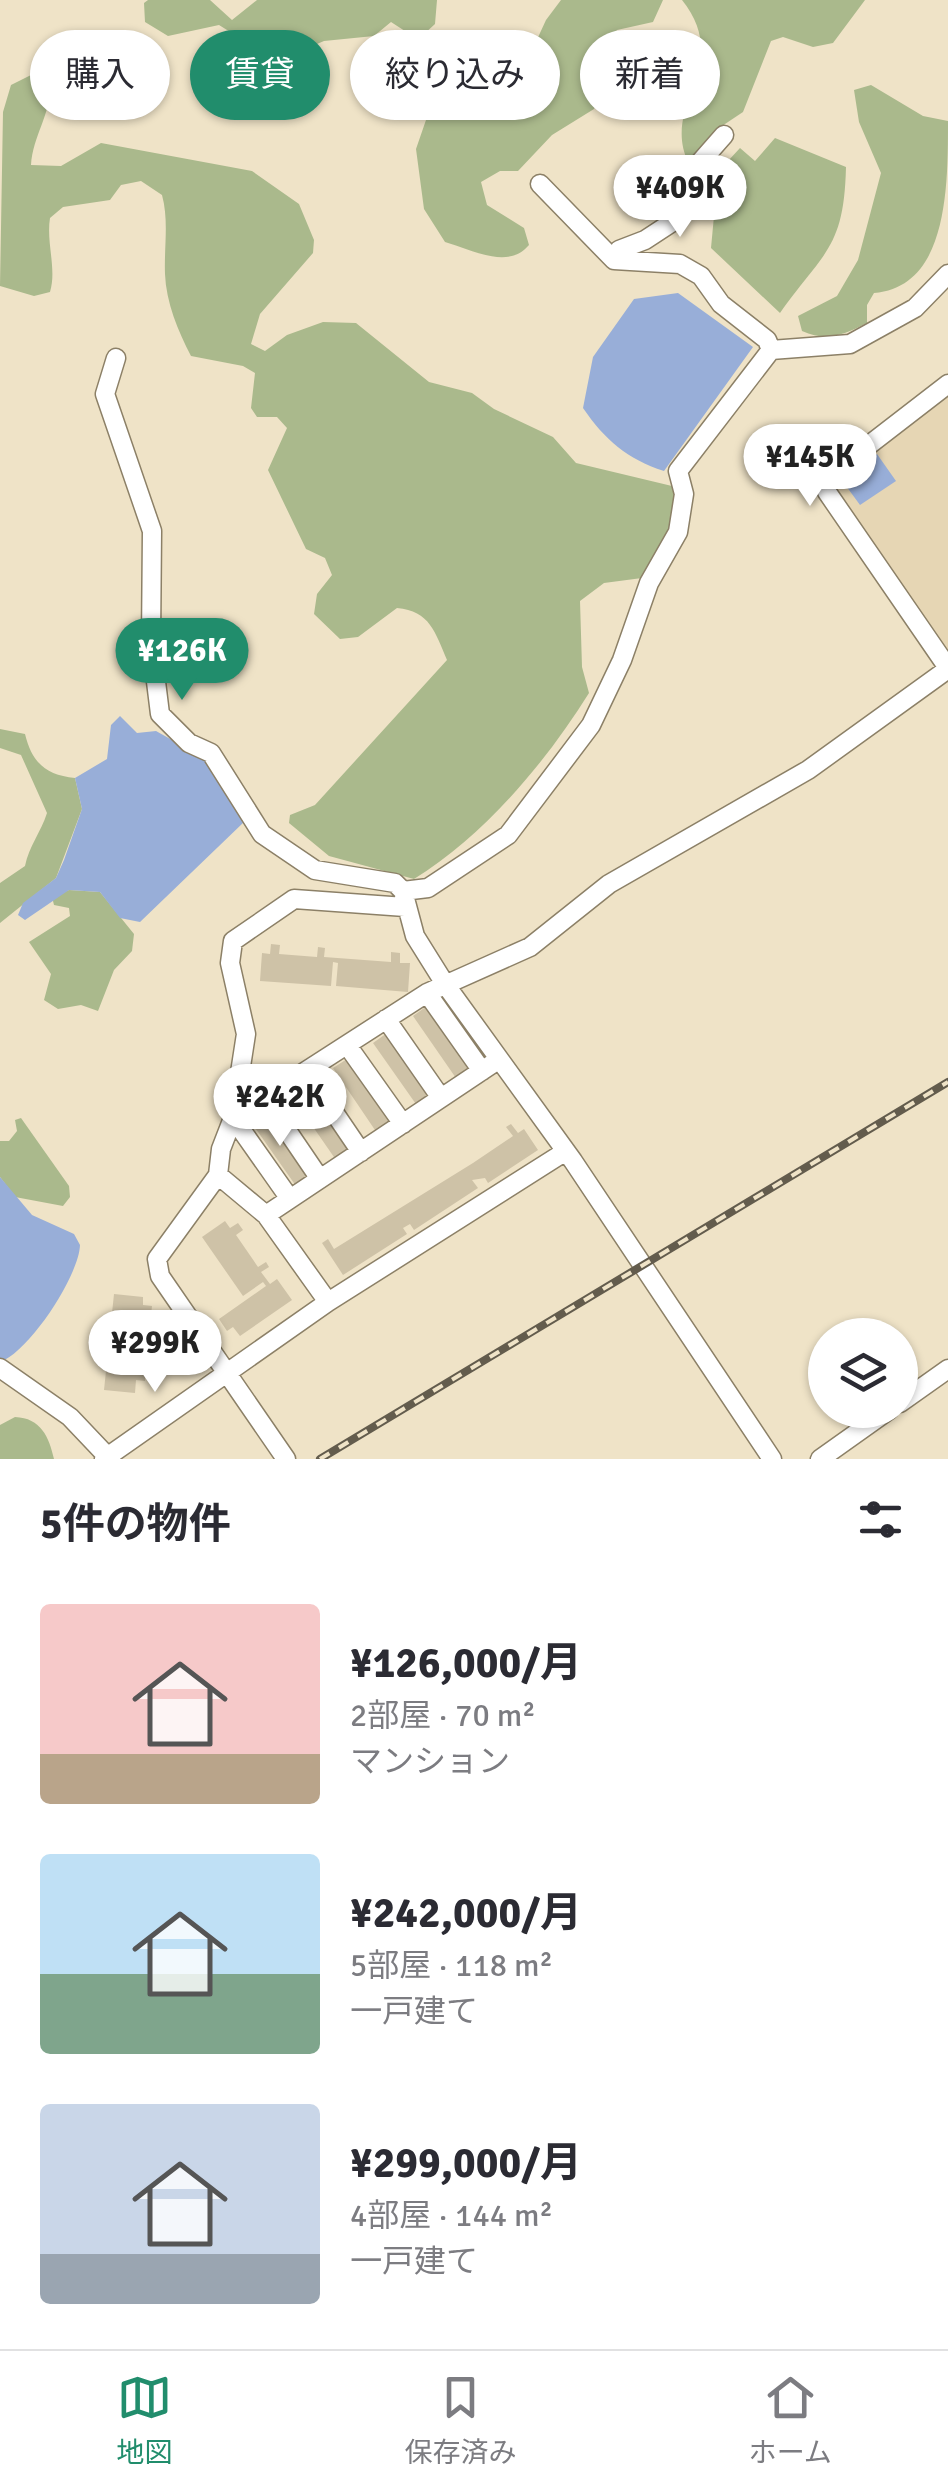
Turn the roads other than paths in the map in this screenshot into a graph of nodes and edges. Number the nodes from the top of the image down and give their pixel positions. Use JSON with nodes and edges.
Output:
{"nodes":[{"id":1,"x":724,"y":135,"type":"dead end"},
{"id":2,"x":540,"y":184,"type":"dead end"},
{"id":3,"x":614,"y":260,"type":"junction"},
{"id":4,"x":948,"y":274,"type":"edge"},
{"id":5,"x":771,"y":350,"type":"junction"},
{"id":6,"x":116,"y":358,"type":"dead end"},
{"id":7,"x":948,"y":384,"type":"edge"},
{"id":8,"x":948,"y":669,"type":"edge"},
{"id":9,"x":404,"y":899,"type":"junction"},
{"id":10,"x":436,"y":988,"type":"junction"},
{"id":11,"x":386,"y":1019,"type":"junction"},
{"id":12,"x":347,"y":1045,"type":"junction"},
{"id":13,"x":490,"y":1066,"type":"junction"},
{"id":14,"x":306,"y":1071,"type":"junction"},
{"id":15,"x":265,"y":1098,"type":"junction"},
{"id":16,"x":441,"y":1098,"type":"junction"},
{"id":17,"x":233,"y":1118,"type":"junction"},
{"id":18,"x":403,"y":1124,"type":"junction"},
{"id":19,"x":361,"y":1152,"type":"junction"},
{"id":20,"x":562,"y":1152,"type":"junction"},
{"id":21,"x":218,"y":1174,"type":"junction"},
{"id":22,"x":320,"y":1178,"type":"junction"},
{"id":23,"x":290,"y":1199,"type":"junction"},
{"id":24,"x":266,"y":1215,"type":"junction"},
{"id":25,"x":328,"y":1302,"type":"junction"},
{"id":26,"x":0,"y":1368,"type":"edge"},
{"id":27,"x":948,"y":1369,"type":"edge"},
{"id":28,"x":228,"y":1370,"type":"junction"},
{"id":29,"x":918,"y":1390,"type":"edge"},
{"id":30,"x":864,"y":1428,"type":"edge"},
{"id":31,"x":106,"y":1458,"type":"edge"},
{"id":32,"x":286,"y":1459,"type":"edge"},
{"id":33,"x":772,"y":1459,"type":"edge"},
{"id":34,"x":820,"y":1459,"type":"edge"}],
"edges":[{"from":1,"to":3,"type":"street"},
{"from":2,"to":3,"type":"street"},
{"from":3,"to":5,"type":"street"},
{"from":4,"to":5,"type":"street"},
{"from":5,"to":9,"type":"street"},
{"from":6,"to":9,"type":"street"},
{"from":7,"to":8,"type":"street"},
{"from":8,"to":10,"type":"street"},
{"from":9,"to":10,"type":"street"},
{"from":9,"to":17,"type":"street"},
{"from":10,"to":11,"type":"street"},
{"from":10,"to":13,"type":"street"},
{"from":11,"to":12,"type":"street"},
{"from":11,"to":16,"type":"street"},
{"from":12,"to":14,"type":"street"},
{"from":12,"to":18,"type":"street"},
{"from":13,"to":16,"type":"street"},
{"from":13,"to":20,"type":"street"},
{"from":14,"to":15,"type":"street"},
{"from":14,"to":19,"type":"street"},
{"from":15,"to":17,"type":"street"},
{"from":15,"to":22,"type":"street"},
{"from":16,"to":18,"type":"street"},
{"from":17,"to":21,"type":"street"},
{"from":17,"to":23,"type":"street"},
{"from":18,"to":19,"type":"street"},
{"from":19,"to":22,"type":"street"},
{"from":20,"to":25,"type":"street"},
{"from":20,"to":33,"type":"street"},
{"from":21,"to":24,"type":"street"},
{"from":21,"to":28,"type":"street"},
{"from":22,"to":23,"type":"street"},
{"from":23,"to":24,"type":"street"},
{"from":24,"to":25,"type":"street"},
{"from":25,"to":28,"type":"street"},
{"from":26,"to":31,"type":"street"},
{"from":27,"to":29,"type":"street"},
{"from":28,"to":31,"type":"street"},
{"from":28,"to":32,"type":"street"},
{"from":30,"to":34,"type":"street"}]}
